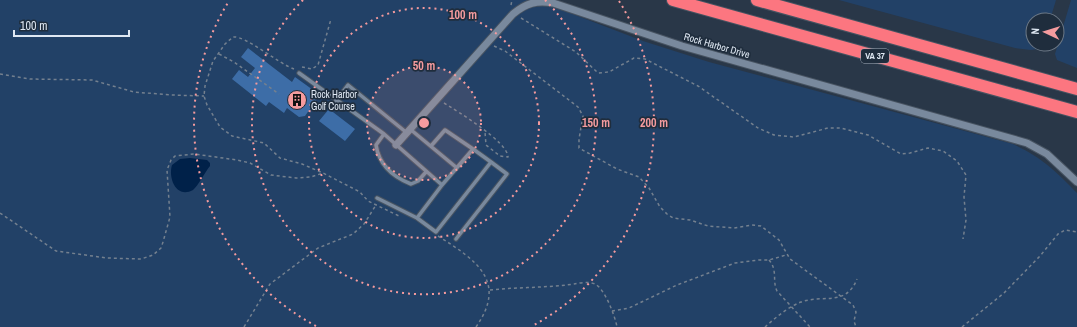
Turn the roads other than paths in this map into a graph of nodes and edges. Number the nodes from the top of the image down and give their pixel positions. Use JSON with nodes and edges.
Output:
{"nodes":[{"id":1,"x":673,"y":0,"type":"edge"},
{"id":2,"x":757,"y":0,"type":"edge"},
{"id":3,"x":297,"y":70,"type":"road end"},
{"id":4,"x":1077,"y":89,"type":"edge"},
{"id":5,"x":336,"y":101,"type":"junction"},
{"id":6,"x":1077,"y":112,"type":"edge"},
{"id":7,"x":409,"y":131,"type":"junction"},
{"id":8,"x":384,"y":134,"type":"junction"},
{"id":9,"x":396,"y":145,"type":"junction"},
{"id":10,"x":431,"y":146,"type":"junction"},
{"id":11,"x":473,"y":149,"type":"junction"},
{"id":12,"x":491,"y":162,"type":"junction"},
{"id":13,"x":457,"y":168,"type":"junction"},
{"id":14,"x":426,"y":172,"type":"junction"},
{"id":15,"x":1077,"y":182,"type":"edge"},
{"id":16,"x":442,"y":185,"type":"junction"},
{"id":17,"x":377,"y":198,"type":"dead end"},
{"id":18,"x":417,"y":218,"type":"junction"},
{"id":19,"x":456,"y":239,"type":"dead end"}],
"edges":[{"from":1,"to":6,"type":"highway","number":"VA 37"},
{"from":2,"to":4,"type":"highway","number":"VA 37"},
{"from":3,"to":5,"type":"lane"},
{"from":5,"to":7,"type":"lane"},
{"from":5,"to":8,"type":"lane"},
{"from":7,"to":9,"type":"street","name":"Rock Harbor Drive"},
{"from":7,"to":10,"type":"lane"},
{"from":7,"to":15,"type":"street","name":"Rock Harbor Drive"},
{"from":8,"to":9,"type":"lane"},
{"from":8,"to":14,"type":"lane"},
{"from":9,"to":14,"type":"lane"},
{"from":10,"to":11,"type":"lane"},
{"from":10,"to":13,"type":"lane"},
{"from":11,"to":12,"type":"lane"},
{"from":11,"to":13,"type":"lane"},
{"from":12,"to":18,"type":"lane"},
{"from":12,"to":19,"type":"lane"},
{"from":13,"to":16,"type":"lane"},
{"from":14,"to":16,"type":"lane"},
{"from":16,"to":18,"type":"lane"},
{"from":17,"to":18,"type":"lane"}]}
